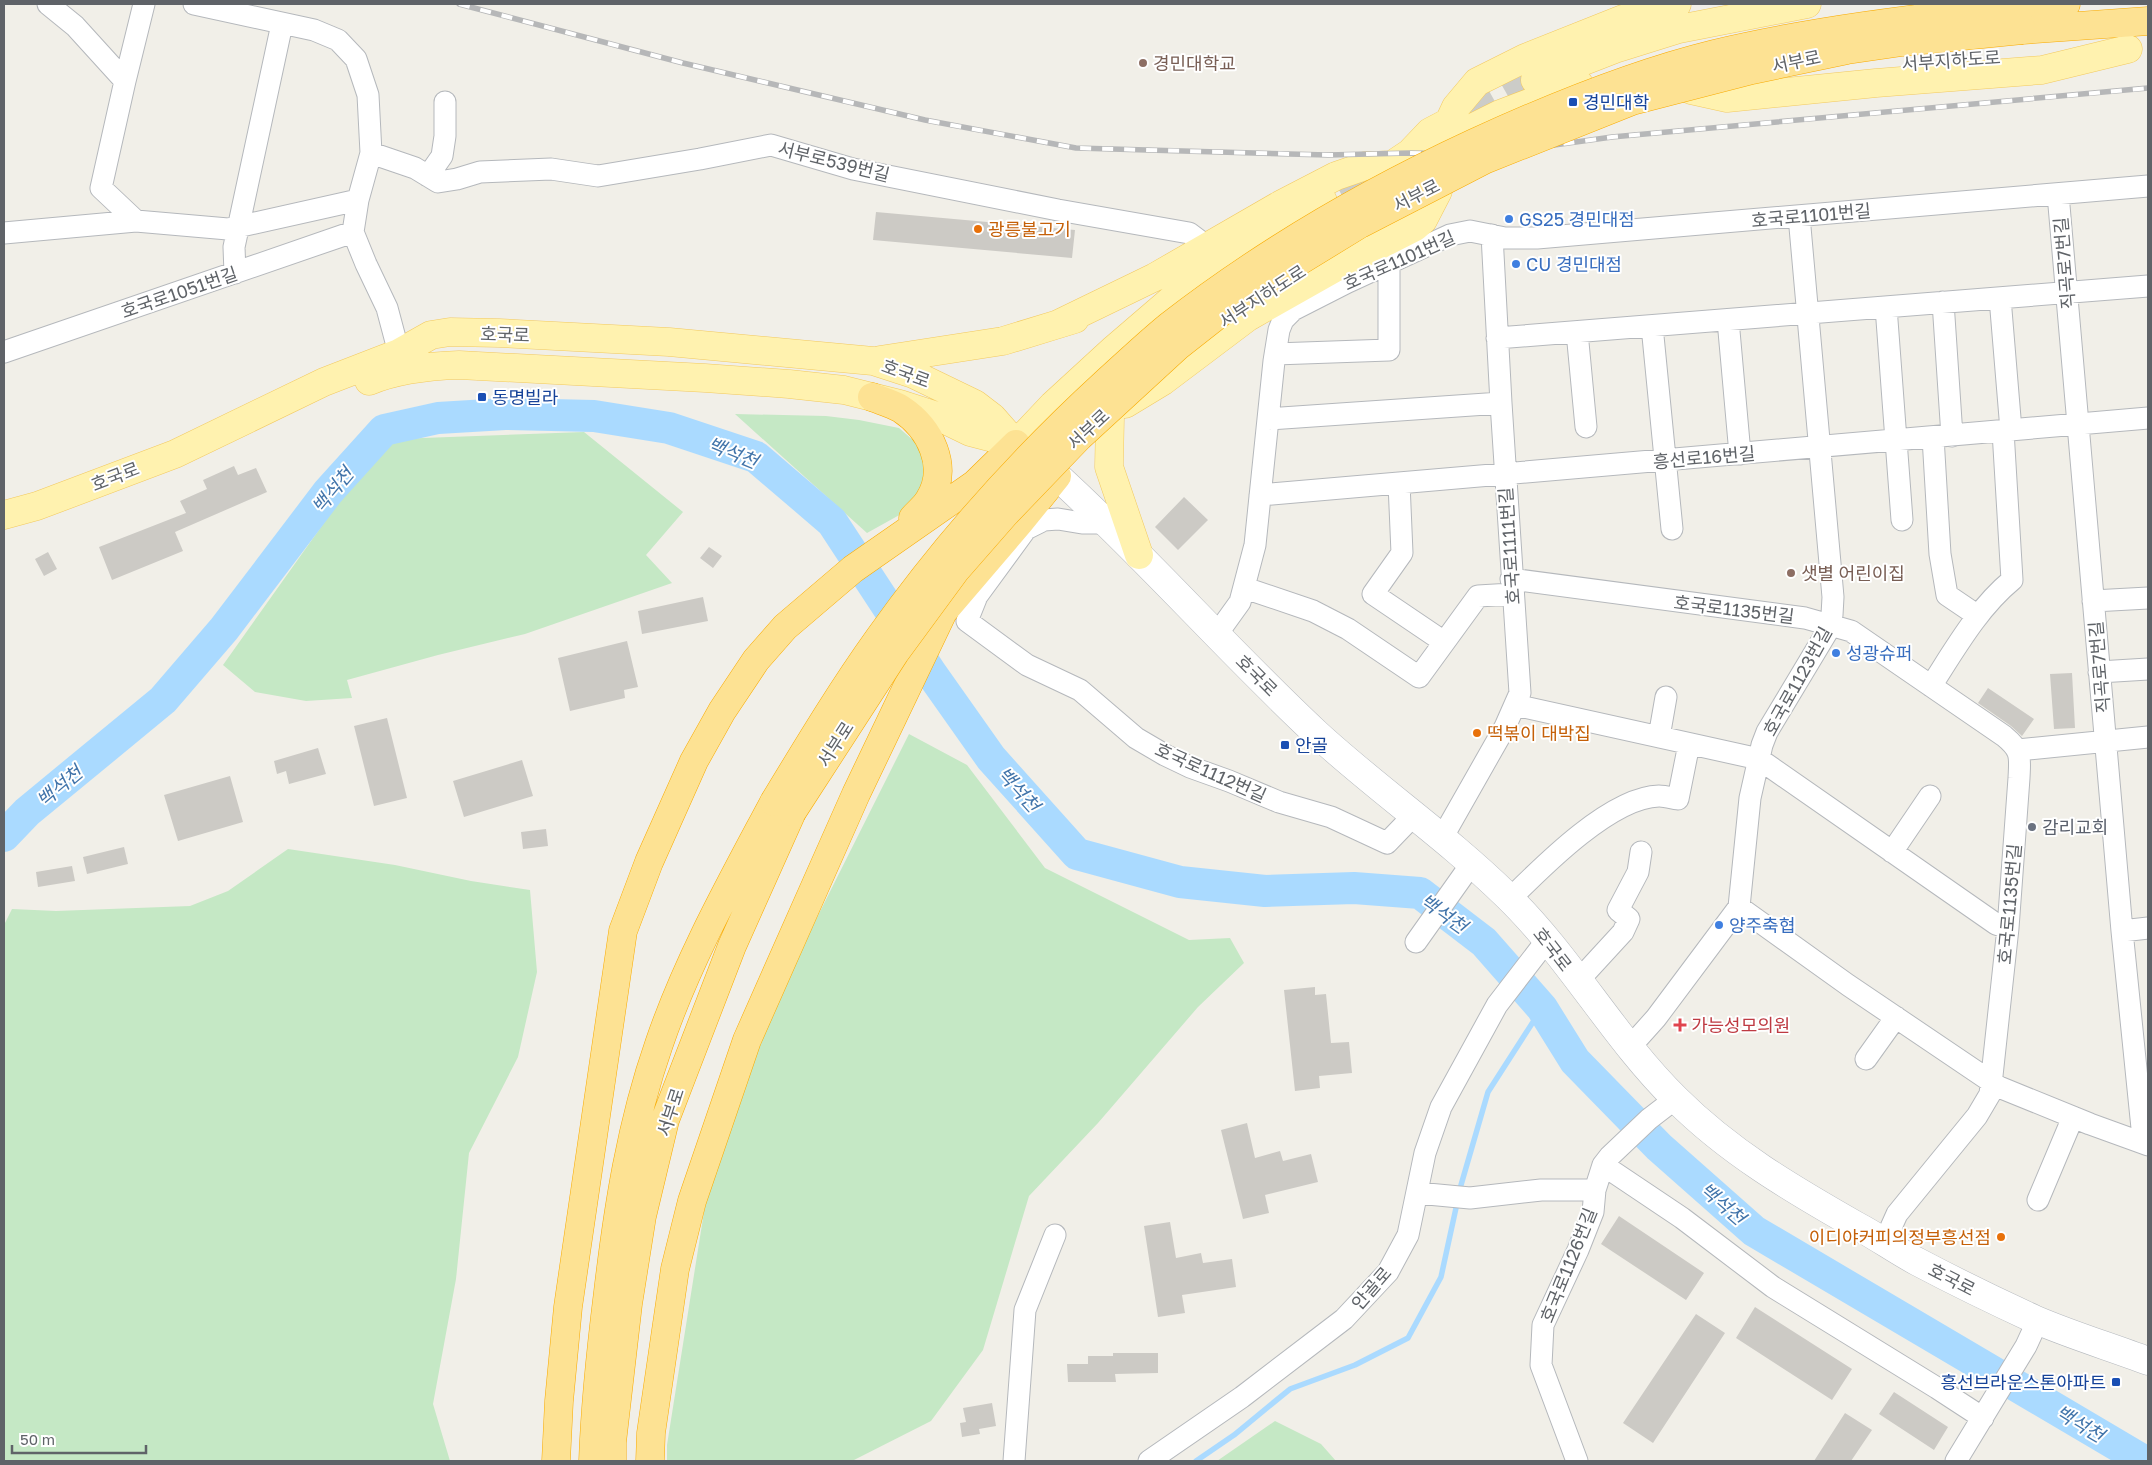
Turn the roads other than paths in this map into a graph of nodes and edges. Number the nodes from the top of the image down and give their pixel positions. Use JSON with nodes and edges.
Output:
{"nodes":[{"id":1,"x":48,"y":4,"type":"edge"},
{"id":2,"x":144,"y":4,"type":"edge"},
{"id":3,"x":194,"y":4,"type":"edge"},
{"id":4,"x":1677,"y":4,"type":"edge"},
{"id":5,"x":1807,"y":4,"type":"edge"},
{"id":6,"x":2066,"y":4,"type":"edge"},
{"id":7,"x":2022,"y":19,"type":"junction"},
{"id":8,"x":2148,"y":21,"type":"edge"},
{"id":9,"x":282,"y":24,"type":"junction"},
{"id":10,"x":2138,"y":48,"type":"edge"},
{"id":11,"x":1775,"y":75,"type":"dead end"},
{"id":12,"x":1535,"y":80,"type":"tunnel mouth"},
{"id":13,"x":125,"y":81,"type":"junction"},
{"id":14,"x":446,"y":102,"type":"dead end"},
{"id":15,"x":1447,"y":132,"type":"junction"},
{"id":16,"x":371,"y":153,"type":"junction"},
{"id":17,"x":1392,"y":165,"type":"junction"},
{"id":18,"x":428,"y":176,"type":"junction"},
{"id":19,"x":2148,"y":186,"type":"edge"},
{"id":20,"x":1339,"y":190,"type":"tunnel mouth"},
{"id":21,"x":2058,"y":194,"type":"junction"},
{"id":22,"x":358,"y":200,"type":"junction"},
{"id":23,"x":1415,"y":211,"type":"junction"},
{"id":24,"x":1799,"y":216,"type":"junction"},
{"id":25,"x":136,"y":221,"type":"junction"},
{"id":26,"x":238,"y":226,"type":"junction"},
{"id":27,"x":354,"y":232,"type":"junction"},
{"id":28,"x":4,"y":233,"type":"edge"},
{"id":29,"x":1492,"y":236,"type":"junction"},
{"id":30,"x":1209,"y":248,"type":"junction"},
{"id":31,"x":1389,"y":263,"type":"junction"},
{"id":32,"x":235,"y":273,"type":"junction"},
{"id":33,"x":2148,"y":286,"type":"edge"},
{"id":34,"x":1185,"y":288,"type":"junction"},
{"id":35,"x":2066,"y":293,"type":"junction"},
{"id":36,"x":2000,"y":298,"type":"junction"},
{"id":37,"x":1943,"y":302,"type":"junction"},
{"id":38,"x":1886,"y":307,"type":"junction"},
{"id":39,"x":1807,"y":313,"type":"junction"},
{"id":40,"x":1728,"y":320,"type":"junction"},
{"id":41,"x":1058,"y":324,"type":"junction"},
{"id":42,"x":1652,"y":326,"type":"junction"},
{"id":43,"x":1577,"y":332,"type":"junction"},
{"id":44,"x":1497,"y":338,"type":"junction"},
{"id":45,"x":4,"y":352,"type":"edge"},
{"id":46,"x":399,"y":353,"type":"junction"},
{"id":47,"x":1275,"y":354,"type":"junction"},
{"id":48,"x":873,"y":361,"type":"junction"},
{"id":49,"x":872,"y":397,"type":"junction"},
{"id":50,"x":1500,"y":403,"type":"junction"},
{"id":51,"x":1122,"y":405,"type":"junction"},
{"id":52,"x":2148,"y":418,"type":"edge"},
{"id":53,"x":1268,"y":419,"type":"junction"},
{"id":54,"x":2077,"y":425,"type":"junction"},
{"id":55,"x":1586,"y":427,"type":"dead end"},
{"id":56,"x":2007,"y":431,"type":"junction"},
{"id":57,"x":1942,"y":436,"type":"junction"},
{"id":58,"x":1896,"y":440,"type":"junction"},
{"id":59,"x":1016,"y":444,"type":"junction"},
{"id":60,"x":1819,"y":447,"type":"junction"},
{"id":61,"x":1740,"y":454,"type":"junction"},
{"id":62,"x":1664,"y":461,"type":"junction"},
{"id":63,"x":1505,"y":474,"type":"junction"},
{"id":64,"x":1064,"y":482,"type":"junction"},
{"id":65,"x":1399,"y":483,"type":"junction"},
{"id":66,"x":1260,"y":495,"type":"junction"},
{"id":67,"x":4,"y":515,"type":"edge"},
{"id":68,"x":1902,"y":520,"type":"dead end"},
{"id":69,"x":1106,"y":522,"type":"junction"},
{"id":70,"x":1672,"y":529,"type":"dead end"},
{"id":71,"x":4,"y":530,"type":"edge"},
{"id":72,"x":892,"y":540,"type":"junction"},
{"id":73,"x":1140,"y":555,"type":"junction"},
{"id":74,"x":1512,"y":587,"type":"junction"},
{"id":75,"x":1245,"y":588,"type":"junction"},
{"id":76,"x":2148,"y":598,"type":"edge"},
{"id":77,"x":2093,"y":601,"type":"junction"},
{"id":78,"x":955,"y":616,"type":"junction"},
{"id":79,"x":1978,"y":616,"type":"junction"},
{"id":80,"x":1830,"y":625,"type":"junction"},
{"id":81,"x":1217,"y":634,"type":"junction"},
{"id":82,"x":1444,"y":642,"type":"junction"},
{"id":83,"x":2148,"y":669,"type":"edge"},
{"id":84,"x":2099,"y":672,"type":"junction"},
{"id":85,"x":1931,"y":686,"type":"junction"},
{"id":86,"x":1666,"y":697,"type":"dead end"},
{"id":87,"x":1515,"y":705,"type":"junction"},
{"id":88,"x":1659,"y":737,"type":"junction"},
{"id":89,"x":2148,"y":737,"type":"edge"},
{"id":90,"x":2106,"y":741,"type":"junction"},
{"id":91,"x":1689,"y":744,"type":"junction"},
{"id":92,"x":2018,"y":750,"type":"junction"},
{"id":93,"x":1759,"y":759,"type":"junction"},
{"id":94,"x":1930,"y":796,"type":"dead end"},
{"id":95,"x":783,"y":807,"type":"junction"},
{"id":96,"x":1414,"y":815,"type":"junction"},
{"id":97,"x":1442,"y":838,"type":"junction"},
{"id":98,"x":1641,"y":852,"type":"dead end"},
{"id":99,"x":1892,"y":852,"type":"junction"},
{"id":100,"x":1472,"y":863,"type":"junction"},
{"id":101,"x":1510,"y":899,"type":"junction"},
{"id":102,"x":1739,"y":907,"type":"junction"},
{"id":103,"x":2008,"y":928,"type":"junction"},
{"id":104,"x":2148,"y":928,"type":"edge"},
{"id":105,"x":2122,"y":931,"type":"junction"},
{"id":106,"x":1416,"y":942,"type":"dead end"},
{"id":107,"x":1540,"y":950,"type":"junction"},
{"id":108,"x":1578,"y":981,"type":"junction"},
{"id":109,"x":2138,"y":992,"type":"edge"},
{"id":110,"x":1896,"y":1017,"type":"junction"},
{"id":111,"x":1630,"y":1047,"type":"junction"},
{"id":112,"x":1866,"y":1059,"type":"dead end"},
{"id":113,"x":2142,"y":1067,"type":"edge"},
{"id":114,"x":1991,"y":1082,"type":"junction"},
{"id":115,"x":1675,"y":1099,"type":"junction"},
{"id":116,"x":2073,"y":1117,"type":"junction"},
{"id":117,"x":2148,"y":1136,"type":"edge"},
{"id":118,"x":2148,"y":1145,"type":"edge"},
{"id":119,"x":1606,"y":1160,"type":"junction"},
{"id":120,"x":1595,"y":1190,"type":"junction"},
{"id":121,"x":1417,"y":1193,"type":"junction"},
{"id":122,"x":2038,"y":1200,"type":"dead end"},
{"id":123,"x":1055,"y":1235,"type":"dead end"},
{"id":124,"x":1884,"y":1243,"type":"junction"},
{"id":125,"x":2038,"y":1320,"type":"junction"},
{"id":126,"x":2148,"y":1361,"type":"edge"},
{"id":127,"x":1983,"y":1418,"type":"junction"},
{"id":128,"x":556,"y":1461,"type":"edge"},
{"id":129,"x":593,"y":1461,"type":"edge"},
{"id":130,"x":612,"y":1461,"type":"edge"},
{"id":131,"x":650,"y":1461,"type":"edge"},
{"id":132,"x":1014,"y":1461,"type":"edge"},
{"id":133,"x":1149,"y":1461,"type":"edge"},
{"id":134,"x":1577,"y":1461,"type":"edge"},
{"id":135,"x":1956,"y":1461,"type":"edge"}],
"edges":[{"from":1,"to":13,"type":"street"},
{"from":2,"to":13,"type":"street"},
{"from":3,"to":9,"type":"street"},
{"from":4,"to":15,"type":"main road"},
{"from":5,"to":12,"type":"main road"},
{"from":6,"to":7,"type":"highway","name":"서부로"},
{"from":7,"to":8,"type":"highway","name":"서부로"},
{"from":7,"to":95,"type":"highway","name":"서부로","bridge":true},
{"from":9,"to":16,"type":"street"},
{"from":9,"to":26,"type":"street"},
{"from":10,"to":11,"type":"main road","name":"서부지하도로"},
{"from":10,"to":15,"type":"main road"},
{"from":13,"to":25,"type":"street"},
{"from":14,"to":18,"type":"street"},
{"from":15,"to":17,"type":"main road"},
{"from":15,"to":23,"type":"main road","name":"서부로"},
{"from":16,"to":18,"type":"street","name":"서부로539번길"},
{"from":16,"to":22,"type":"street"},
{"from":17,"to":23,"type":"main road"},
{"from":17,"to":30,"type":"main road"},
{"from":18,"to":30,"type":"street","name":"서부로539번길"},
{"from":19,"to":21,"type":"street","name":"호국로1101번길"},
{"from":20,"to":34,"type":"main road"},
{"from":21,"to":24,"type":"street","name":"호국로1101번길"},
{"from":21,"to":35,"type":"street","name":"직곡로7번길"},
{"from":22,"to":26,"type":"street"},
{"from":22,"to":27,"type":"street"},
{"from":23,"to":51,"type":"main road","name":"서부로"},
{"from":24,"to":29,"type":"street","name":"호국로1101번길"},
{"from":24,"to":39,"type":"street","name":"호국로1123번길"},
{"from":25,"to":26,"type":"street"},
{"from":25,"to":28,"type":"street"},
{"from":26,"to":32,"type":"street"},
{"from":27,"to":32,"type":"street","name":"호국로1051번길"},
{"from":27,"to":46,"type":"street"},
{"from":29,"to":31,"type":"street","name":"호국로1101번길"},
{"from":29,"to":44,"type":"street","name":"호국로1111번길"},
{"from":30,"to":41,"type":"main road"},
{"from":31,"to":47,"type":"street","name":"호국로1101번길"},
{"from":31,"to":47,"type":"street"},
{"from":32,"to":45,"type":"street","name":"호국로1051번길"},
{"from":33,"to":35,"type":"street"},
{"from":34,"to":41,"type":"main road"},
{"from":34,"to":59,"type":"main road"},
{"from":35,"to":36,"type":"street"},
{"from":35,"to":54,"type":"street","name":"직곡로7번길"},
{"from":36,"to":37,"type":"street"},
{"from":36,"to":56,"type":"street"},
{"from":37,"to":38,"type":"street"},
{"from":37,"to":57,"type":"street"},
{"from":38,"to":39,"type":"street"},
{"from":38,"to":58,"type":"street"},
{"from":39,"to":40,"type":"street"},
{"from":39,"to":60,"type":"street","name":"호국로1123번길"},
{"from":40,"to":42,"type":"street"},
{"from":40,"to":61,"type":"street"},
{"from":41,"to":48,"type":"main road"},
{"from":42,"to":43,"type":"street"},
{"from":42,"to":62,"type":"street"},
{"from":43,"to":44,"type":"street"},
{"from":43,"to":55,"type":"street"},
{"from":44,"to":50,"type":"street","name":"호국로1111번길"},
{"from":46,"to":48,"type":"main road","name":"호국로"},
{"from":46,"to":67,"type":"main road","name":"호국로"},
{"from":47,"to":53,"type":"street","name":"호국로1101번길"},
{"from":48,"to":59,"type":"main road","name":"호국로"},
{"from":49,"to":59,"type":"main road","name":"호국로"},
{"from":49,"to":71,"type":"main road","name":"호국로"},
{"from":49,"to":72,"type":"highway"},
{"from":50,"to":53,"type":"street"},
{"from":50,"to":63,"type":"street","name":"호국로1111번길"},
{"from":51,"to":64,"type":"main road","name":"서부로"},
{"from":51,"to":73,"type":"main road"},
{"from":52,"to":54,"type":"street","name":"흥선로16번길"},
{"from":53,"to":66,"type":"street","name":"호국로1101번길"},
{"from":54,"to":56,"type":"street","name":"흥선로16번길"},
{"from":54,"to":77,"type":"street","name":"직곡로7번길"},
{"from":56,"to":57,"type":"street","name":"흥선로16번길"},
{"from":56,"to":79,"type":"street"},
{"from":57,"to":58,"type":"street","name":"흥선로16번길"},
{"from":57,"to":79,"type":"street"},
{"from":58,"to":60,"type":"street","name":"흥선로16번길"},
{"from":58,"to":68,"type":"street"},
{"from":59,"to":64,"type":"main road","name":"호국로"},
{"from":59,"to":72,"type":"highway"},
{"from":60,"to":61,"type":"street","name":"흥선로16번길"},
{"from":60,"to":80,"type":"street","name":"호국로1123번길"},
{"from":61,"to":62,"type":"street","name":"흥선로16번길"},
{"from":62,"to":63,"type":"street","name":"흥선로16번길"},
{"from":62,"to":70,"type":"street"},
{"from":63,"to":65,"type":"street","name":"흥선로16번길"},
{"from":63,"to":74,"type":"street","name":"호국로1111번길"},
{"from":64,"to":69,"type":"street","name":"호국로"},
{"from":64,"to":78,"type":"highway"},
{"from":65,"to":66,"type":"street","name":"흥선로16번길"},
{"from":65,"to":82,"type":"street"},
{"from":66,"to":75,"type":"street","name":"호국로1101번길"},
{"from":69,"to":73,"type":"street","name":"호국로"},
{"from":69,"to":78,"type":"street"},
{"from":72,"to":128,"type":"highway"},
{"from":73,"to":81,"type":"street","name":"호국로"},
{"from":74,"to":80,"type":"street","name":"호국로1135번길"},
{"from":74,"to":82,"type":"street","name":"호국로1135번길"},
{"from":74,"to":87,"type":"street","name":"호국로1111번길"},
{"from":75,"to":81,"type":"street","name":"호국로1101번길"},
{"from":75,"to":82,"type":"street"},
{"from":76,"to":77,"type":"street"},
{"from":77,"to":84,"type":"street","name":"직곡로7번길"},
{"from":78,"to":96,"type":"street","name":"호국로1112번길"},
{"from":78,"to":131,"type":"highway"},
{"from":79,"to":85,"type":"street"},
{"from":80,"to":85,"type":"street","name":"호국로1135번길"},
{"from":80,"to":93,"type":"street","name":"호국로1123번길"},
{"from":81,"to":96,"type":"street","name":"호국로"},
{"from":83,"to":84,"type":"street"},
{"from":84,"to":90,"type":"street","name":"직곡로7번길"},
{"from":85,"to":92,"type":"street","name":"호국로1135번길"},
{"from":86,"to":88,"type":"street"},
{"from":87,"to":88,"type":"street"},
{"from":87,"to":97,"type":"street","name":"호국로1111번길"},
{"from":88,"to":91,"type":"street"},
{"from":89,"to":90,"type":"street"},
{"from":90,"to":92,"type":"street"},
{"from":90,"to":105,"type":"street","name":"직곡로7번길"},
{"from":91,"to":93,"type":"street"},
{"from":91,"to":101,"type":"street"},
{"from":92,"to":103,"type":"street","name":"호국로1135번길"},
{"from":93,"to":99,"type":"street"},
{"from":93,"to":102,"type":"street","name":"호국로1123번길"},
{"from":94,"to":99,"type":"street"},
{"from":95,"to":129,"type":"highway","name":"서부로"},
{"from":95,"to":130,"type":"highway","name":"서부로"},
{"from":96,"to":97,"type":"street","name":"호국로"},
{"from":97,"to":100,"type":"street","name":"호국로"},
{"from":98,"to":108,"type":"street"},
{"from":99,"to":103,"type":"street"},
{"from":100,"to":101,"type":"street","name":"호국로"},
{"from":100,"to":106,"type":"street"},
{"from":101,"to":107,"type":"street","name":"호국로"},
{"from":102,"to":110,"type":"street"},
{"from":102,"to":111,"type":"street"},
{"from":103,"to":114,"type":"street","name":"호국로1135번길"},
{"from":104,"to":105,"type":"street"},
{"from":105,"to":109,"type":"street","name":"직곡로7번길"},
{"from":107,"to":108,"type":"street","name":"호국로"},
{"from":107,"to":121,"type":"street","name":"안골로"},
{"from":108,"to":111,"type":"street","name":"호국로"},
{"from":109,"to":113,"type":"street","name":"직곡로7번길"},
{"from":110,"to":112,"type":"street"},
{"from":110,"to":114,"type":"street"},
{"from":111,"to":115,"type":"street","name":"호국로"},
{"from":113,"to":117,"type":"street","name":"직곡로7번길"},
{"from":114,"to":116,"type":"street"},
{"from":114,"to":124,"type":"street","name":"호국로1135번길"},
{"from":115,"to":119,"type":"street"},
{"from":115,"to":124,"type":"street","name":"호국로"},
{"from":116,"to":118,"type":"street"},
{"from":116,"to":122,"type":"street"},
{"from":119,"to":120,"type":"street","name":"호국로1126번길"},
{"from":119,"to":127,"type":"street"},
{"from":120,"to":121,"type":"street"},
{"from":120,"to":134,"type":"street","name":"호국로1126번길"},
{"from":121,"to":133,"type":"street","name":"안골로"},
{"from":123,"to":132,"type":"street"},
{"from":124,"to":125,"type":"street","name":"호국로"},
{"from":125,"to":126,"type":"street","name":"호국로"},
{"from":125,"to":127,"type":"street"},
{"from":127,"to":135,"type":"street"}]}
